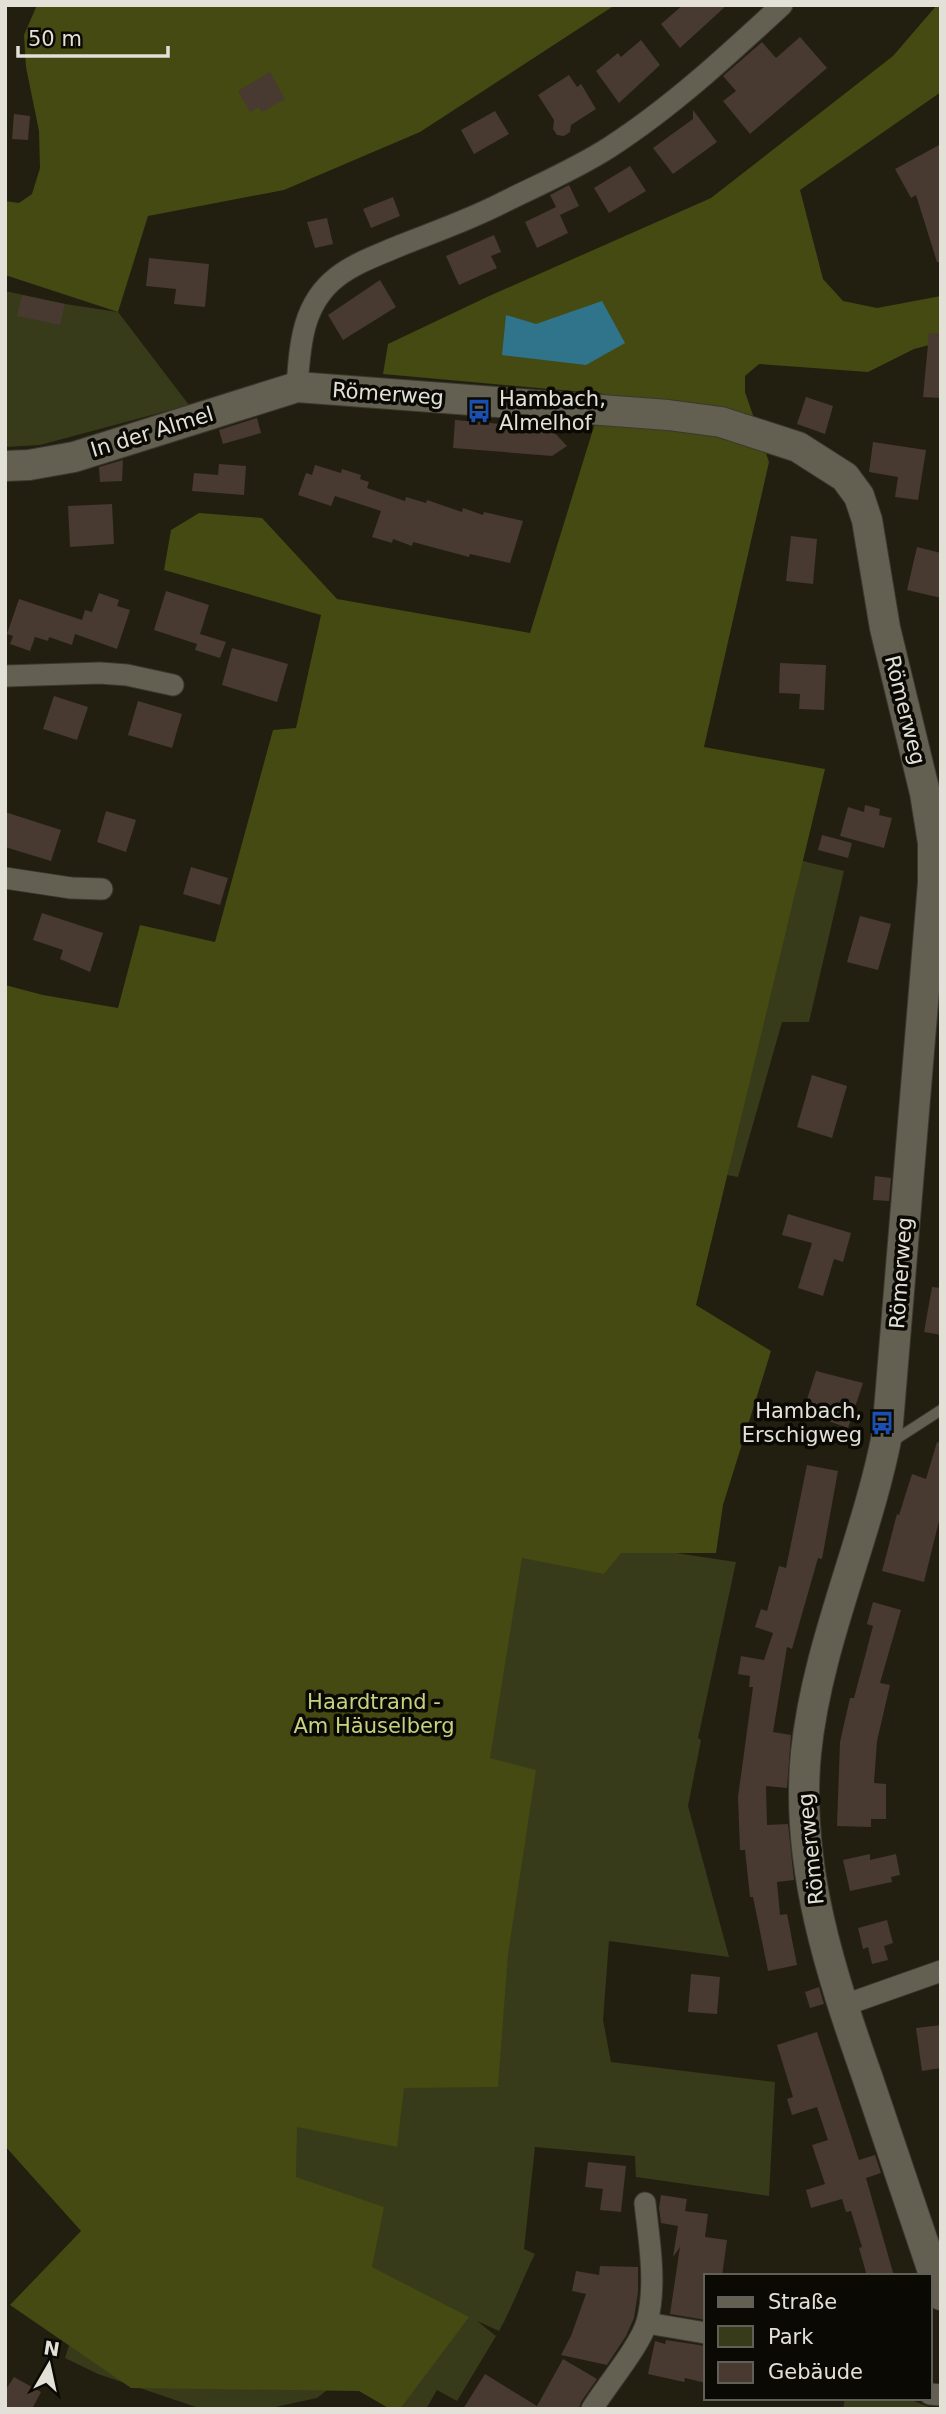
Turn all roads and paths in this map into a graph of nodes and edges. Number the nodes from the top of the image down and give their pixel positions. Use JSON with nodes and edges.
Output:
{"nodes":[{"id":1,"x":782,"y":5,"type":"edge"},
{"id":2,"x":297,"y":387,"type":"junction"},
{"id":3,"x":5,"y":466,"type":"edge"},
{"id":4,"x":5,"y":676,"type":"edge"},
{"id":5,"x":173,"y":685,"type":"dead end"},
{"id":6,"x":5,"y":878,"type":"edge"},
{"id":7,"x":102,"y":889,"type":"dead end"},
{"id":8,"x":941,"y":1410,"type":"edge"},
{"id":9,"x":885,"y":1446,"type":"junction"},
{"id":10,"x":941,"y":1971,"type":"edge"},
{"id":11,"x":842,"y":2006,"type":"junction"},
{"id":12,"x":645,"y":2203,"type":"dead end"},
{"id":13,"x":941,"y":2295,"type":"edge"},
{"id":14,"x":647,"y":2323,"type":"junction"},
{"id":15,"x":704,"y":2333,"type":"edge"},
{"id":16,"x":592,"y":2409,"type":"edge"}],
"edges":[{"from":1,"to":2,"type":"street"},
{"from":2,"to":3,"type":"street","name":"In der Almel"},
{"from":2,"to":9,"type":"street","name":"Römerweg"},
{"from":4,"to":5,"type":"street"},
{"from":6,"to":7,"type":"street"},
{"from":8,"to":9,"type":"lane"},
{"from":9,"to":11,"type":"street","name":"Römerweg"},
{"from":10,"to":11,"type":"street"},
{"from":11,"to":13,"type":"street","name":"Römerweg"},
{"from":12,"to":14,"type":"street"},
{"from":14,"to":15,"type":"street"},
{"from":14,"to":16,"type":"street"}]}
